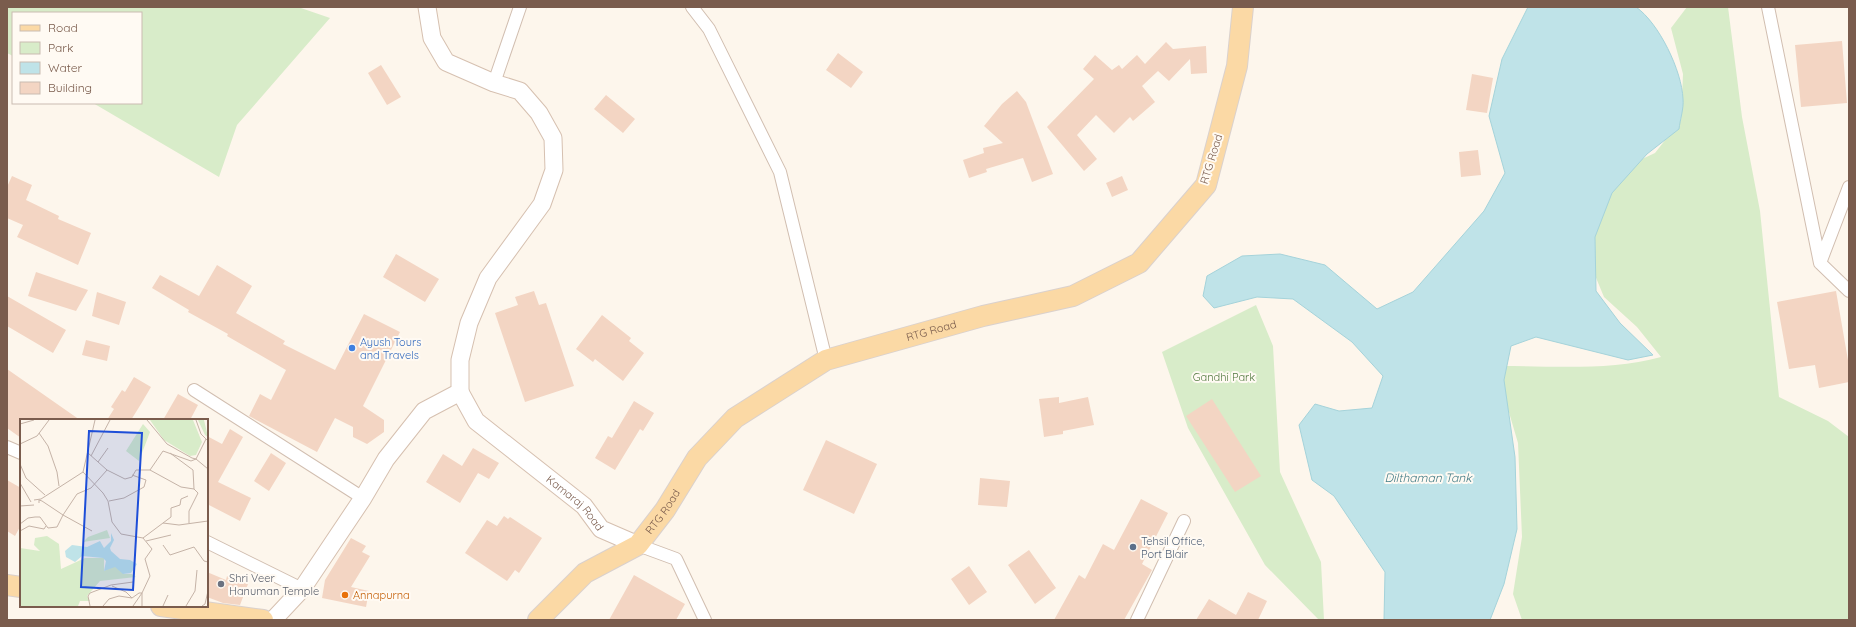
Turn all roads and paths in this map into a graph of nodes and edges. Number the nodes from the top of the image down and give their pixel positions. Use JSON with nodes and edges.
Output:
{"nodes":[{"id":1,"x":427,"y":7,"type":"edge"},
{"id":2,"x":520,"y":7,"type":"edge"},
{"id":3,"x":692,"y":7,"type":"edge"},
{"id":4,"x":1243,"y":7,"type":"edge"},
{"id":5,"x":1768,"y":7,"type":"edge"},
{"id":6,"x":494,"y":83,"type":"junction"},
{"id":7,"x":1849,"y":187,"type":"edge"},
{"id":8,"x":1820,"y":263,"type":"junction"},
{"id":9,"x":1849,"y":291,"type":"edge"},
{"id":10,"x":826,"y":360,"type":"junction"},
{"id":11,"x":194,"y":390,"type":"dead end"},
{"id":12,"x":460,"y":392,"type":"junction"},
{"id":13,"x":7,"y":447,"type":"edge"},
{"id":14,"x":20,"y":453,"type":"edge"},
{"id":15,"x":363,"y":498,"type":"junction"},
{"id":16,"x":1184,"y":521,"type":"dead end"},
{"id":17,"x":208,"y":542,"type":"edge"},
{"id":18,"x":638,"y":545,"type":"junction"},
{"id":19,"x":7,"y":585,"type":"edge"},
{"id":20,"x":20,"y":587,"type":"edge"},
{"id":21,"x":302,"y":589,"type":"junction"},
{"id":22,"x":168,"y":607,"type":"edge"},
{"id":23,"x":263,"y":620,"type":"edge"},
{"id":24,"x":273,"y":620,"type":"edge"},
{"id":25,"x":538,"y":620,"type":"edge"},
{"id":26,"x":705,"y":620,"type":"edge"},
{"id":27,"x":1137,"y":620,"type":"edge"}],
"edges":[{"from":1,"to":6,"type":"street"},
{"from":2,"to":6,"type":"street"},
{"from":3,"to":10,"type":"street"},
{"from":4,"to":10,"type":"main road","name":"RTG Road"},
{"from":5,"to":8,"type":"street"},
{"from":6,"to":12,"type":"street"},
{"from":7,"to":8,"type":"street"},
{"from":8,"to":9,"type":"street"},
{"from":10,"to":18,"type":"main road","name":"RTG Road"},
{"from":11,"to":15,"type":"street"},
{"from":12,"to":15,"type":"street"},
{"from":12,"to":18,"type":"street","name":"Kamaraj Road"},
{"from":13,"to":14,"type":"street"},
{"from":15,"to":21,"type":"street"},
{"from":16,"to":27,"type":"street"},
{"from":17,"to":21,"type":"street"},
{"from":18,"to":25,"type":"main road","name":"RTG Road"},
{"from":18,"to":26,"type":"street","name":"Kamaraj Road"},
{"from":19,"to":20,"type":"main road"},
{"from":21,"to":24,"type":"street"},
{"from":22,"to":23,"type":"main road"}]}
